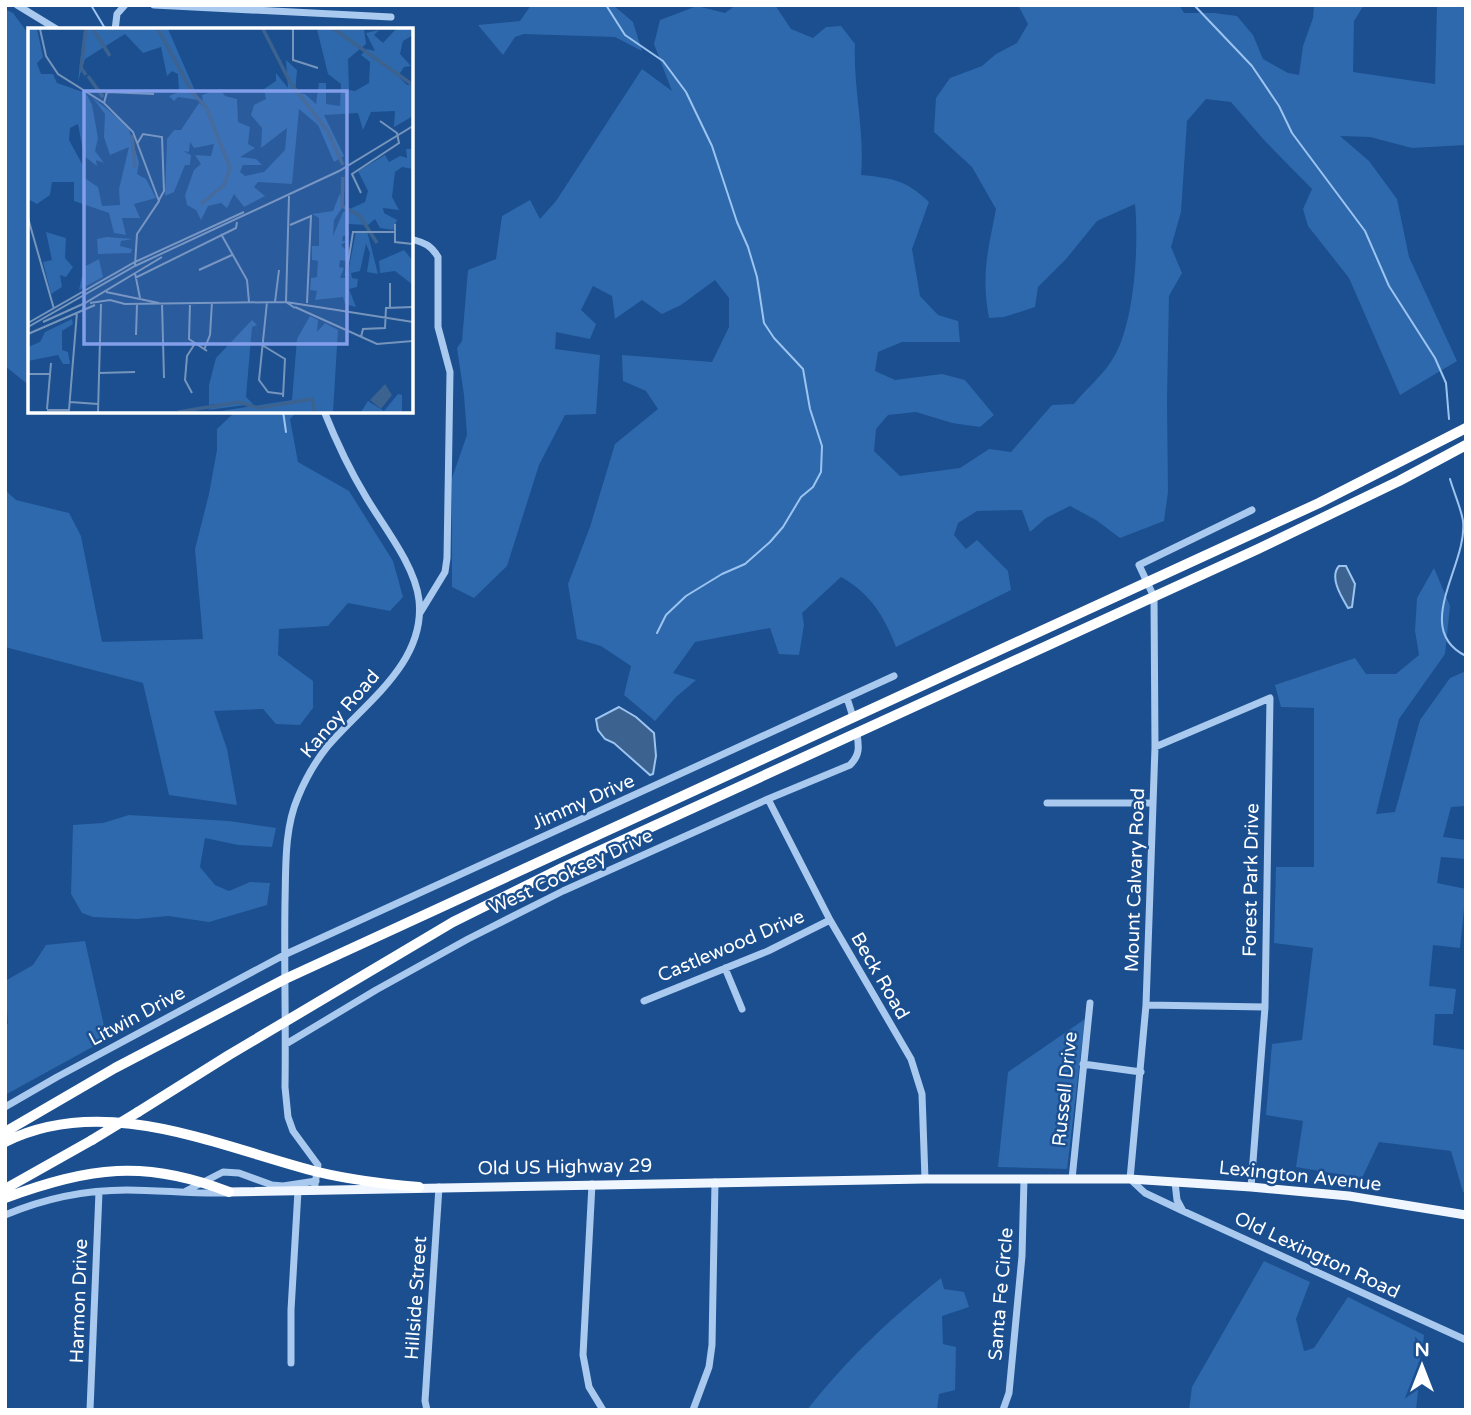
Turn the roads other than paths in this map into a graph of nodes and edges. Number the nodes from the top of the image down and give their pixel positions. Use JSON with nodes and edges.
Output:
{"nodes":[{"id":1,"x":17,"y":5,"type":"edge"},
{"id":2,"x":125,"y":5,"type":"edge"},
{"id":3,"x":155,"y":5,"type":"edge"},
{"id":4,"x":391,"y":17,"type":"dead end"},
{"id":5,"x":55,"y":28,"type":"edge"},
{"id":6,"x":115,"y":28,"type":"edge"},
{"id":7,"x":413,"y":240,"type":"edge"},
{"id":8,"x":325,"y":413,"type":"edge"},
{"id":9,"x":1466,"y":428,"type":"edge"},
{"id":10,"x":1466,"y":445,"type":"edge"},
{"id":11,"x":1252,"y":510,"type":"dead end"},
{"id":12,"x":1149,"y":582,"type":"junction"},
{"id":13,"x":1154,"y":597,"type":"junction"},
{"id":14,"x":419,"y":613,"type":"junction"},
{"id":15,"x":894,"y":676,"type":"dead end"},
{"id":16,"x":847,"y":698,"type":"junction"},
{"id":17,"x":853,"y":717,"type":"junction"},
{"id":18,"x":857,"y":734,"type":"junction"},
{"id":19,"x":1155,"y":747,"type":"junction"},
{"id":20,"x":768,"y":799,"type":"junction"},
{"id":21,"x":1047,"y":803,"type":"dead end"},
{"id":22,"x":1153,"y":803,"type":"junction"},
{"id":23,"x":830,"y":920,"type":"junction"},
{"id":24,"x":284,"y":955,"type":"junction"},
{"id":25,"x":725,"y":968,"type":"junction"},
{"id":26,"x":285,"y":979,"type":"junction"},
{"id":27,"x":644,"y":1001,"type":"dead end"},
{"id":28,"x":1090,"y":1003,"type":"dead end"},
{"id":29,"x":1146,"y":1004,"type":"junction"},
{"id":30,"x":1265,"y":1007,"type":"junction"},
{"id":31,"x":741,"y":1009,"type":"dead end"},
{"id":32,"x":286,"y":1020,"type":"junction"},
{"id":33,"x":286,"y":1044,"type":"junction"},
{"id":34,"x":1083,"y":1064,"type":"junction"},
{"id":35,"x":1141,"y":1072,"type":"junction"},
{"id":36,"x":5,"y":1107,"type":"edge"},
{"id":37,"x":5,"y":1132,"type":"edge"},
{"id":38,"x":5,"y":1142,"type":"edge"},
{"id":39,"x":925,"y":1179,"type":"junction"},
{"id":40,"x":1024,"y":1179,"type":"junction"},
{"id":41,"x":1072,"y":1179,"type":"junction"},
{"id":42,"x":1130,"y":1179,"type":"junction"},
{"id":43,"x":316,"y":1181,"type":"junction"},
{"id":44,"x":202,"y":1182,"type":"junction"},
{"id":45,"x":715,"y":1182,"type":"junction"},
{"id":46,"x":1175,"y":1182,"type":"junction"},
{"id":47,"x":592,"y":1184,"type":"junction"},
{"id":48,"x":419,"y":1187,"type":"junction"},
{"id":49,"x":439,"y":1187,"type":"junction"},
{"id":50,"x":1251,"y":1187,"type":"junction"},
{"id":51,"x":5,"y":1189,"type":"edge"},
{"id":52,"x":298,"y":1191,"type":"junction"},
{"id":53,"x":99,"y":1192,"type":"junction"},
{"id":54,"x":185,"y":1192,"type":"junction"},
{"id":55,"x":229,"y":1192,"type":"junction"},
{"id":56,"x":5,"y":1198,"type":"edge"},
{"id":57,"x":1183,"y":1211,"type":"junction"},
{"id":58,"x":5,"y":1215,"type":"edge"},
{"id":59,"x":1466,"y":1215,"type":"edge"},
{"id":60,"x":1466,"y":1340,"type":"edge"},
{"id":61,"x":291,"y":1363,"type":"dead end"},
{"id":62,"x":90,"y":1410,"type":"edge"},
{"id":63,"x":428,"y":1410,"type":"edge"},
{"id":64,"x":603,"y":1410,"type":"edge"},
{"id":65,"x":693,"y":1410,"type":"edge"},
{"id":66,"x":1003,"y":1410,"type":"edge"}],
"edges":[{"from":1,"to":5,"type":"street"},
{"from":2,"to":6,"type":"street"},
{"from":3,"to":4,"type":"street"},
{"from":7,"to":14,"type":"street"},
{"from":8,"to":14,"type":"street","name":"Kanoy Road"},
{"from":9,"to":12,"type":"highway"},
{"from":10,"to":13,"type":"highway"},
{"from":11,"to":12,"type":"street"},
{"from":12,"to":13,"type":"street","name":"Mount Calvary Road"},
{"from":12,"to":17,"type":"highway"},
{"from":13,"to":18,"type":"highway"},
{"from":13,"to":19,"type":"street","name":"Mount Calvary Road"},
{"from":14,"to":24,"type":"street","name":"Kanoy Road"},
{"from":15,"to":16,"type":"street","name":"Jimmy Drive"},
{"from":16,"to":17,"type":"street"},
{"from":16,"to":24,"type":"street","name":"Jimmy Drive"},
{"from":17,"to":26,"type":"highway"},
{"from":18,"to":20,"type":"street","name":"West Cooksey Drive"},
{"from":18,"to":32,"type":"highway"},
{"from":19,"to":22,"type":"street","name":"Mount Calvary Road"},
{"from":19,"to":30,"type":"street","name":"Forest Park Drive"},
{"from":20,"to":23,"type":"street","name":"Beck Road"},
{"from":20,"to":33,"type":"street","name":"West Cooksey Drive"},
{"from":21,"to":22,"type":"street"},
{"from":22,"to":29,"type":"street","name":"Mount Calvary Road"},
{"from":23,"to":25,"type":"street","name":"Castlewood Drive"},
{"from":23,"to":39,"type":"street","name":"Beck Road"},
{"from":24,"to":26,"type":"street","name":"Kanoy Road"},
{"from":24,"to":36,"type":"street","name":"Litwin Drive"},
{"from":25,"to":27,"type":"street","name":"Castlewood Drive"},
{"from":25,"to":31,"type":"street"},
{"from":26,"to":32,"type":"street","name":"Kanoy Road"},
{"from":26,"to":37,"type":"highway"},
{"from":28,"to":34,"type":"street","name":"Russell Drive"},
{"from":29,"to":30,"type":"street"},
{"from":29,"to":35,"type":"street","name":"Mount Calvary Road"},
{"from":30,"to":50,"type":"street","name":"Forest Park Drive"},
{"from":32,"to":33,"type":"street","name":"Kanoy Road"},
{"from":32,"to":51,"type":"highway","bridge":true},
{"from":33,"to":43,"type":"street","name":"Kanoy Road"},
{"from":34,"to":35,"type":"street"},
{"from":34,"to":41,"type":"street","name":"Russell Drive"},
{"from":35,"to":42,"type":"street","name":"Mount Calvary Road"},
{"from":38,"to":43,"type":"highway"},
{"from":39,"to":40,"type":"main road","name":"Old US Highway 29"},
{"from":39,"to":45,"type":"main road","name":"Old US Highway 29"},
{"from":40,"to":41,"type":"main road","name":"Old US Highway 29"},
{"from":40,"to":66,"type":"street","name":"Santa Fe Circle"},
{"from":41,"to":42,"type":"main road","name":"Old US Highway 29"},
{"from":42,"to":46,"type":"main road","name":"Lexington Avenue"},
{"from":42,"to":57,"type":"street","name":"Old Lexington Road"},
{"from":43,"to":44,"type":"street"},
{"from":43,"to":48,"type":"highway"},
{"from":43,"to":48,"type":"main road","name":"Old US Highway 29"},
{"from":43,"to":52,"type":"main road","name":"Old US Highway 29"},
{"from":44,"to":54,"type":"street"},
{"from":44,"to":55,"type":"highway"},
{"from":44,"to":56,"type":"highway"},
{"from":45,"to":47,"type":"main road","name":"Old US Highway 29"},
{"from":45,"to":65,"type":"street"},
{"from":46,"to":50,"type":"main road","name":"Lexington Avenue"},
{"from":46,"to":57,"type":"street"},
{"from":47,"to":49,"type":"main road","name":"Old US Highway 29"},
{"from":47,"to":64,"type":"street"},
{"from":48,"to":49,"type":"main road","name":"Old US Highway 29"},
{"from":49,"to":63,"type":"street","name":"Hillside Street"},
{"from":50,"to":59,"type":"main road","name":"Lexington Avenue"},
{"from":52,"to":55,"type":"main road","name":"Old US Highway 29"},
{"from":52,"to":61,"type":"street"},
{"from":53,"to":54,"type":"street","name":"Old US Highway 29"},
{"from":53,"to":58,"type":"street","name":"Old US Highway 29"},
{"from":53,"to":62,"type":"street","name":"Harmon Drive"},
{"from":54,"to":55,"type":"street","name":"Old US Highway 29"},
{"from":57,"to":60,"type":"street","name":"Old Lexington Road"}]}
